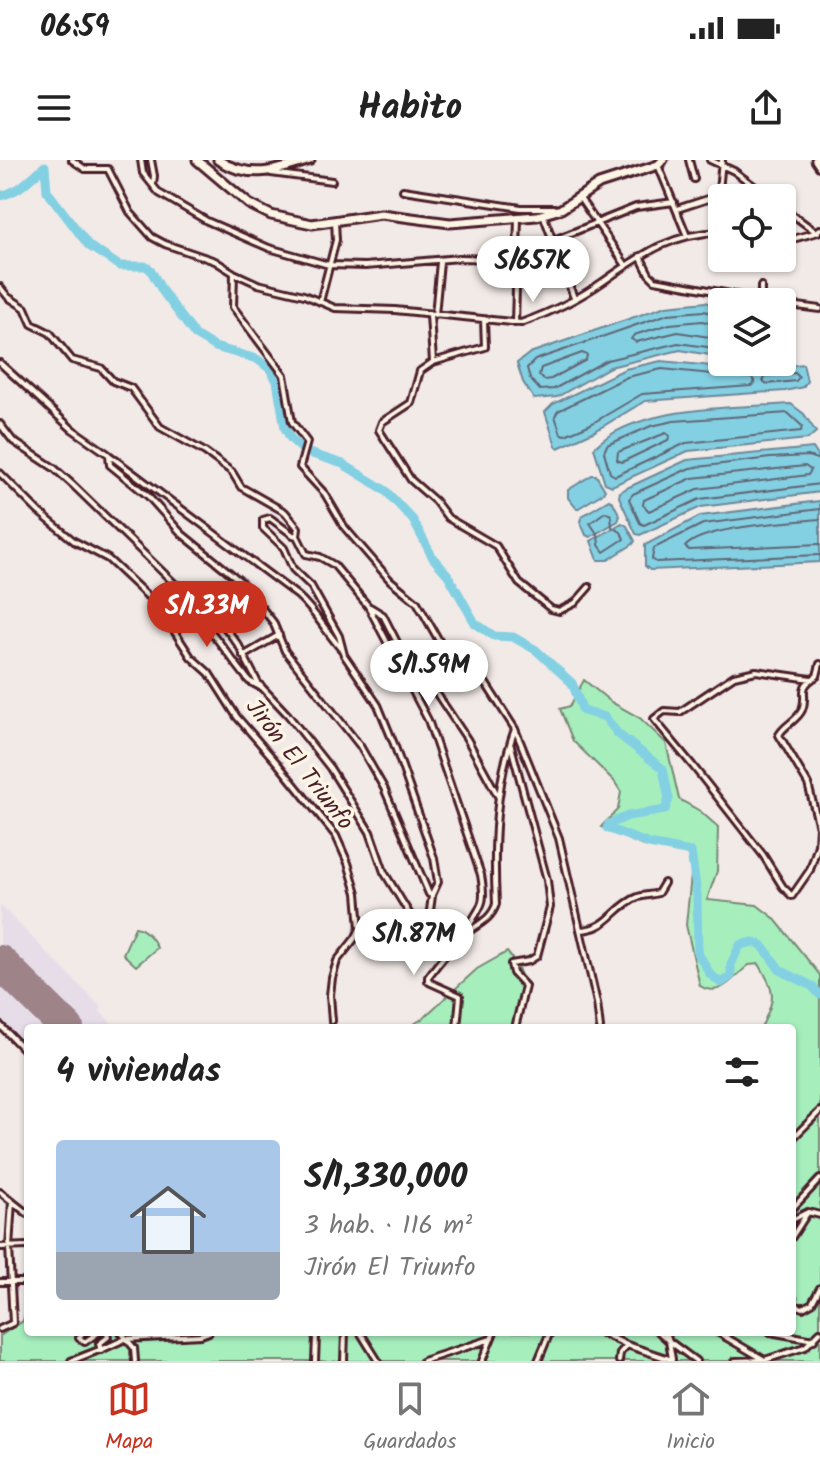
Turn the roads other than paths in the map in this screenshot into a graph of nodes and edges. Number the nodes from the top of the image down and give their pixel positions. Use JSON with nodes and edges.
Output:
{"nodes":[{"id":1,"x":72,"y":160,"type":"edge"},
{"id":2,"x":141,"y":160,"type":"edge"},
{"id":3,"x":151,"y":160,"type":"edge"},
{"id":4,"x":197,"y":160,"type":"edge"},
{"id":5,"x":218,"y":160,"type":"edge"},
{"id":6,"x":226,"y":160,"type":"edge"},
{"id":7,"x":310,"y":160,"type":"edge"},
{"id":8,"x":689,"y":160,"type":"edge"},
{"id":9,"x":710,"y":160,"type":"edge"},
{"id":10,"x":816,"y":160,"type":"edge"},
{"id":11,"x":721,"y":162,"type":"edge"},
{"id":12,"x":660,"y":163,"type":"edge"},
{"id":13,"x":820,"y":166,"type":"edge"},
{"id":14,"x":232,"y":167,"type":"junction"},
{"id":15,"x":268,"y":173,"type":"junction"},
{"id":16,"x":694,"y":179,"type":"dead end"},
{"id":17,"x":332,"y":181,"type":"dead end"},
{"id":18,"x":153,"y":184,"type":"junction"},
{"id":19,"x":718,"y":184,"type":"edge"},
{"id":20,"x":751,"y":184,"type":"edge"},
{"id":21,"x":403,"y":190,"type":"dead end"},
{"id":22,"x":579,"y":197,"type":"junction"},
{"id":23,"x":708,"y":199,"type":"edge"},
{"id":24,"x":674,"y":202,"type":"junction"},
{"id":25,"x":561,"y":209,"type":"junction"},
{"id":26,"x":677,"y":209,"type":"junction"},
{"id":27,"x":543,"y":214,"type":"junction"},
{"id":28,"x":796,"y":216,"type":"edge"},
{"id":29,"x":518,"y":218,"type":"junction"},
{"id":30,"x":335,"y":221,"type":"junction"},
{"id":31,"x":597,"y":224,"type":"junction"},
{"id":32,"x":819,"y":231,"type":"edge"},
{"id":33,"x":708,"y":233,"type":"edge"},
{"id":34,"x":687,"y":236,"type":"junction"},
{"id":35,"x":796,"y":238,"type":"edge"},
{"id":36,"x":554,"y":240,"type":"junction"},
{"id":37,"x":640,"y":256,"type":"junction"},
{"id":38,"x":440,"y":261,"type":"junction"},
{"id":39,"x":516,"y":261,"type":"junction"},
{"id":40,"x":625,"y":264,"type":"junction"},
{"id":41,"x":329,"y":265,"type":"junction"},
{"id":42,"x":234,"y":273,"type":"junction"},
{"id":43,"x":0,"y":287,"type":"edge"},
{"id":44,"x":708,"y":290,"type":"edge"},
{"id":45,"x":574,"y":298,"type":"junction"},
{"id":46,"x":320,"y":302,"type":"junction"},
{"id":47,"x":796,"y":306,"type":"edge"},
{"id":48,"x":820,"y":309,"type":"edge"},
{"id":49,"x":433,"y":315,"type":"junction"},
{"id":50,"x":484,"y":320,"type":"junction"},
{"id":51,"x":515,"y":323,"type":"junction"},
{"id":52,"x":433,"y":362,"type":"junction"},
{"id":53,"x":0,"y":363,"type":"edge"},
{"id":54,"x":0,"y":424,"type":"edge"},
{"id":55,"x":109,"y":455,"type":"junction"},
{"id":56,"x":0,"y":473,"type":"edge"},
{"id":57,"x":297,"y":536,"type":"junction"},
{"id":58,"x":175,"y":584,"type":"junction"},
{"id":59,"x":589,"y":587,"type":"dead end"},
{"id":60,"x":368,"y":606,"type":"junction"},
{"id":61,"x":280,"y":635,"type":"junction"},
{"id":62,"x":342,"y":650,"type":"junction"},
{"id":63,"x":243,"y":656,"type":"junction"},
{"id":64,"x":820,"y":664,"type":"edge"},
{"id":65,"x":811,"y":679,"type":"junction"},
{"id":66,"x":263,"y":689,"type":"junction"},
{"id":67,"x":515,"y":729,"type":"junction"},
{"id":68,"x":510,"y":743,"type":"junction"},
{"id":69,"x":499,"y":798,"type":"junction"},
{"id":70,"x":664,"y":883,"type":"dead end"},
{"id":71,"x":432,"y":895,"type":"junction"},
{"id":72,"x":580,"y":930,"type":"junction"},
{"id":73,"x":465,"y":934,"type":"junction"},
{"id":74,"x":332,"y":1021,"type":"dead end"},
{"id":75,"x":457,"y":1024,"type":"edge"},
{"id":76,"x":516,"y":1024,"type":"edge"},
{"id":77,"x":600,"y":1024,"type":"edge"},
{"id":78,"x":0,"y":1025,"type":"edge"},
{"id":79,"x":24,"y":1050,"type":"edge"},
{"id":80,"x":820,"y":1111,"type":"edge"},
{"id":81,"x":796,"y":1135,"type":"edge"},
{"id":82,"x":820,"y":1179,"type":"edge"},
{"id":83,"x":0,"y":1192,"type":"edge"},
{"id":84,"x":12,"y":1201,"type":"junction"},
{"id":85,"x":796,"y":1205,"type":"edge"},
{"id":86,"x":24,"y":1211,"type":"edge"},
{"id":87,"x":808,"y":1212,"type":"junction"},
{"id":88,"x":820,"y":1215,"type":"edge"},
{"id":89,"x":796,"y":1218,"type":"edge"},
{"id":90,"x":796,"y":1231,"type":"edge"},
{"id":91,"x":24,"y":1246,"type":"edge"},
{"id":92,"x":0,"y":1247,"type":"edge"},
{"id":93,"x":9,"y":1247,"type":"junction"},
{"id":94,"x":0,"y":1282,"type":"edge"},
{"id":95,"x":9,"y":1282,"type":"junction"},
{"id":96,"x":24,"y":1282,"type":"edge"},
{"id":97,"x":820,"y":1288,"type":"edge"},
{"id":98,"x":796,"y":1305,"type":"edge"},
{"id":99,"x":0,"y":1329,"type":"edge"},
{"id":100,"x":820,"y":1332,"type":"edge"},
{"id":101,"x":108,"y":1336,"type":"edge"},
{"id":102,"x":123,"y":1336,"type":"edge"},
{"id":103,"x":182,"y":1336,"type":"edge"},
{"id":104,"x":315,"y":1336,"type":"edge"},
{"id":105,"x":345,"y":1336,"type":"edge"},
{"id":106,"x":362,"y":1336,"type":"edge"},
{"id":107,"x":492,"y":1336,"type":"edge"},
{"id":108,"x":548,"y":1336,"type":"edge"},
{"id":109,"x":608,"y":1336,"type":"edge"},
{"id":110,"x":663,"y":1336,"type":"edge"},
{"id":111,"x":667,"y":1336,"type":"edge"},
{"id":112,"x":724,"y":1336,"type":"edge"},
{"id":113,"x":792,"y":1336,"type":"edge"},
{"id":114,"x":125,"y":1339,"type":"junction"},
{"id":115,"x":491,"y":1339,"type":"junction"},
{"id":116,"x":814,"y":1340,"type":"junction"},
{"id":117,"x":669,"y":1341,"type":"junction"},
{"id":118,"x":627,"y":1345,"type":"junction"},
{"id":119,"x":99,"y":1350,"type":"junction"},
{"id":120,"x":91,"y":1354,"type":"junction"},
{"id":121,"x":376,"y":1360,"type":"edge"},
{"id":122,"x":71,"y":1361,"type":"edge"},
{"id":123,"x":94,"y":1361,"type":"edge"},
{"id":124,"x":135,"y":1361,"type":"edge"},
{"id":125,"x":315,"y":1361,"type":"edge"},
{"id":126,"x":344,"y":1361,"type":"edge"},
{"id":127,"x":423,"y":1361,"type":"edge"},
{"id":128,"x":482,"y":1361,"type":"edge"},
{"id":129,"x":538,"y":1361,"type":"edge"},
{"id":130,"x":619,"y":1361,"type":"edge"},
{"id":131,"x":672,"y":1361,"type":"edge"},
{"id":132,"x":696,"y":1361,"type":"edge"},
{"id":133,"x":735,"y":1361,"type":"edge"},
{"id":134,"x":766,"y":1361,"type":"edge"}],
"edges":[{"from":1,"to":42,"type":"street"},
{"from":2,"to":18,"type":"street"},
{"from":3,"to":18,"type":"street"},
{"from":4,"to":30,"type":"highway"},
{"from":5,"to":14,"type":"highway"},
{"from":6,"to":14,"type":"highway"},
{"from":7,"to":15,"type":"highway"},
{"from":8,"to":16,"type":"street"},
{"from":9,"to":11,"type":"street"},
{"from":10,"to":13,"type":"highway"},
{"from":11,"to":19,"type":"street"},
{"from":11,"to":20,"type":"street"},
{"from":12,"to":22,"type":"highway"},
{"from":12,"to":24,"type":"street"},
{"from":14,"to":15,"type":"highway"},
{"from":15,"to":17,"type":"street"},
{"from":18,"to":41,"type":"street"},
{"from":21,"to":25,"type":"street"},
{"from":22,"to":25,"type":"highway"},
{"from":22,"to":31,"type":"street"},
{"from":23,"to":26,"type":"street"},
{"from":24,"to":26,"type":"street"},
{"from":24,"to":31,"type":"street"},
{"from":25,"to":27,"type":"highway"},
{"from":26,"to":34,"type":"street"},
{"from":27,"to":29,"type":"highway"},
{"from":27,"to":36,"type":"street"},
{"from":28,"to":32,"type":"street"},
{"from":29,"to":30,"type":"highway"},
{"from":29,"to":39,"type":"street"},
{"from":30,"to":41,"type":"street"},
{"from":31,"to":36,"type":"street"},
{"from":31,"to":40,"type":"street"},
{"from":32,"to":35,"type":"street"},
{"from":33,"to":34,"type":"street"},
{"from":34,"to":37,"type":"street"},
{"from":36,"to":39,"type":"street"},
{"from":36,"to":45,"type":"street"},
{"from":37,"to":40,"type":"street"},
{"from":37,"to":44,"type":"street"},
{"from":38,"to":39,"type":"street"},
{"from":38,"to":41,"type":"street"},
{"from":38,"to":49,"type":"street"},
{"from":39,"to":51,"type":"street"},
{"from":40,"to":45,"type":"street"},
{"from":41,"to":46,"type":"street"},
{"from":42,"to":46,"type":"street"},
{"from":42,"to":67,"type":"street"},
{"from":43,"to":57,"type":"street"},
{"from":45,"to":51,"type":"street"},
{"from":46,"to":49,"type":"street"},
{"from":47,"to":48,"type":"street"},
{"from":49,"to":50,"type":"street"},
{"from":49,"to":52,"type":"street"},
{"from":50,"to":51,"type":"street"},
{"from":50,"to":52,"type":"street"},
{"from":52,"to":59,"type":"street"},
{"from":53,"to":55,"type":"street"},
{"from":54,"to":58,"type":"street"},
{"from":55,"to":61,"type":"street"},
{"from":55,"to":62,"type":"street"},
{"from":56,"to":74,"type":"street","name":"Jirón El Triunfo"},
{"from":57,"to":60,"type":"street"},
{"from":57,"to":62,"type":"street"},
{"from":58,"to":63,"type":"street"},
{"from":58,"to":66,"type":"street"},
{"from":60,"to":69,"type":"street"},
{"from":60,"to":73,"type":"street"},
{"from":61,"to":63,"type":"street"},
{"from":61,"to":71,"type":"street"},
{"from":62,"to":71,"type":"street"},
{"from":63,"to":66,"type":"street"},
{"from":64,"to":65,"type":"street"},
{"from":65,"to":65,"type":"street"},
{"from":66,"to":71,"type":"street"},
{"from":67,"to":68,"type":"street"},
{"from":67,"to":72,"type":"street"},
{"from":68,"to":69,"type":"street"},
{"from":68,"to":76,"type":"street"},
{"from":69,"to":73,"type":"street"},
{"from":70,"to":72,"type":"street"},
{"from":72,"to":77,"type":"street"},
{"from":73,"to":75,"type":"street"},
{"from":78,"to":79,"type":"street"},
{"from":80,"to":81,"type":"street"},
{"from":82,"to":85,"type":"street"},
{"from":83,"to":84,"type":"street"},
{"from":84,"to":86,"type":"street"},
{"from":84,"to":93,"type":"street"},
{"from":87,"to":88,"type":"street"},
{"from":87,"to":89,"type":"street"},
{"from":87,"to":90,"type":"street"},
{"from":91,"to":93,"type":"street"},
{"from":92,"to":93,"type":"street"},
{"from":93,"to":95,"type":"street"},
{"from":94,"to":95,"type":"street"},
{"from":95,"to":96,"type":"street"},
{"from":95,"to":99,"type":"street"},
{"from":97,"to":98,"type":"street"},
{"from":100,"to":116,"type":"street"},
{"from":101,"to":119,"type":"street"},
{"from":102,"to":114,"type":"street"},
{"from":103,"to":114,"type":"street"},
{"from":104,"to":125,"type":"street"},
{"from":105,"to":126,"type":"street"},
{"from":106,"to":121,"type":"street"},
{"from":107,"to":115,"type":"street"},
{"from":108,"to":129,"type":"street"},
{"from":109,"to":118,"type":"street"},
{"from":110,"to":117,"type":"street"},
{"from":111,"to":117,"type":"street"},
{"from":112,"to":134,"type":"street"},
{"from":113,"to":116,"type":"street"},
{"from":114,"to":119,"type":"street"},
{"from":114,"to":124,"type":"street"},
{"from":115,"to":127,"type":"street"},
{"from":115,"to":128,"type":"street"},
{"from":116,"to":134,"type":"street"},
{"from":117,"to":131,"type":"street"},
{"from":117,"to":132,"type":"street"},
{"from":118,"to":130,"type":"street"},
{"from":118,"to":131,"type":"street"},
{"from":119,"to":120,"type":"street"},
{"from":120,"to":122,"type":"street"},
{"from":120,"to":123,"type":"street"},
{"from":133,"to":134,"type":"street"}]}
